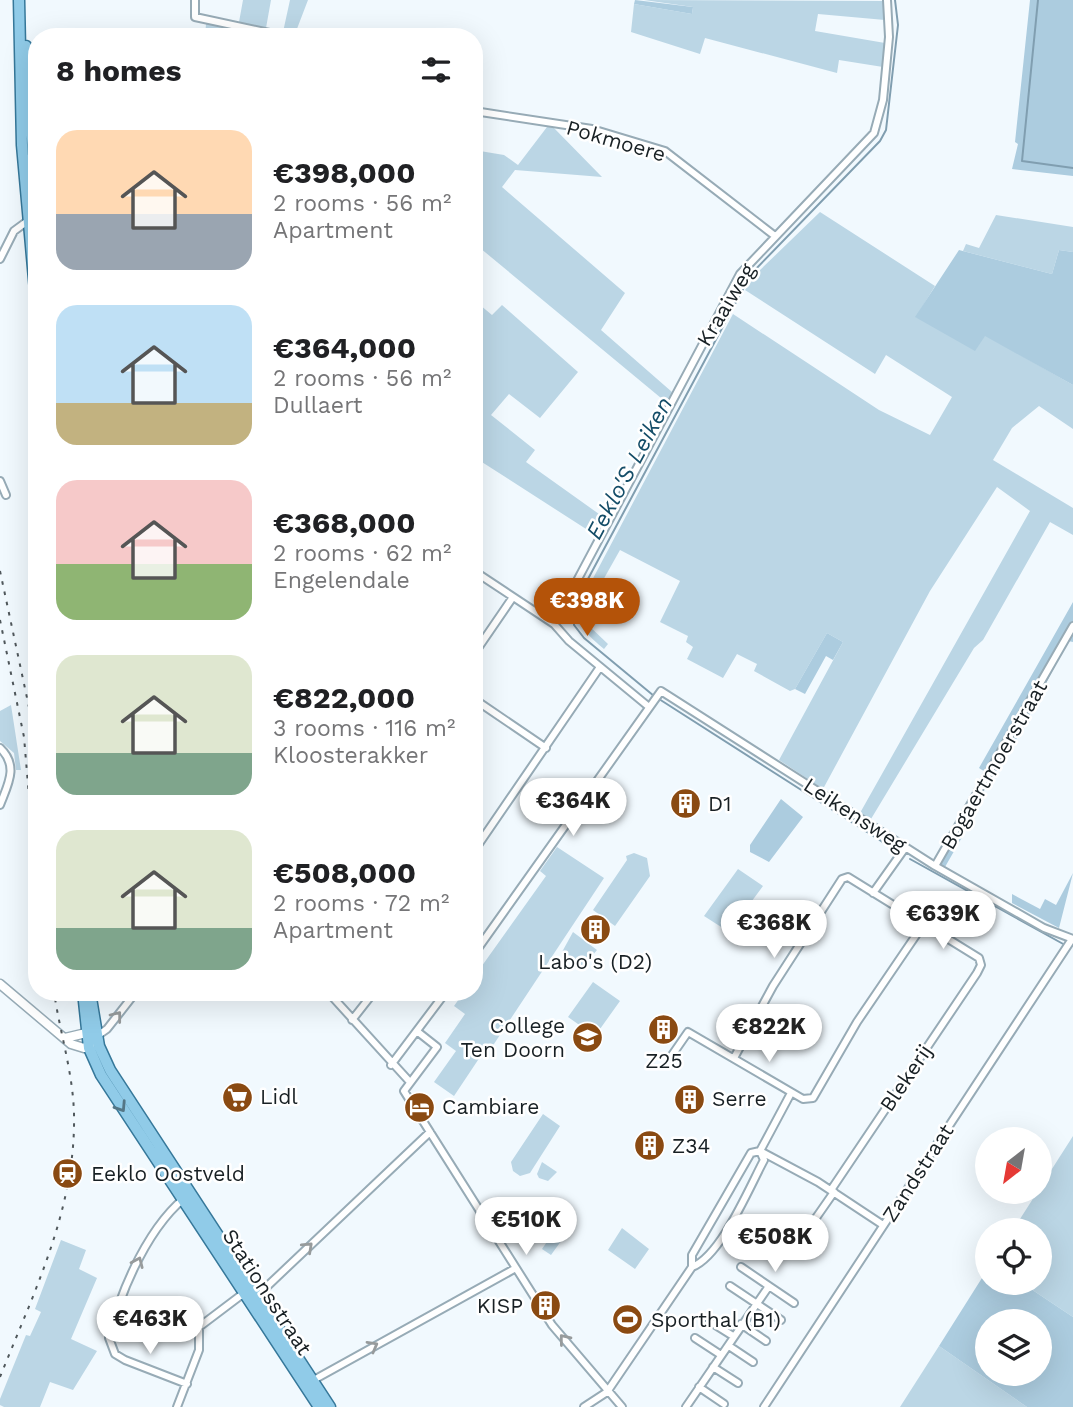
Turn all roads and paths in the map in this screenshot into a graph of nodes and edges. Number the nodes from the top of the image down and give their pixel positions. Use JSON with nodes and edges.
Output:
{"nodes":[{"id":1,"x":19,"y":0,"type":"edge"},
{"id":2,"x":24,"y":0,"type":"edge"},
{"id":3,"x":195,"y":0,"type":"edge"},
{"id":4,"x":887,"y":0,"type":"edge"},
{"id":5,"x":246,"y":28,"type":"edge"},
{"id":6,"x":23,"y":59,"type":"junction"},
{"id":7,"x":28,"y":110,"type":"edge"},
{"id":8,"x":483,"y":112,"type":"edge"},
{"id":9,"x":28,"y":221,"type":"edge"},
{"id":10,"x":775,"y":236,"type":"junction"},
{"id":11,"x":0,"y":259,"type":"edge"},
{"id":12,"x":0,"y":481,"type":"edge"},
{"id":13,"x":6,"y":495,"type":"dead end"},
{"id":14,"x":483,"y":577,"type":"edge"},
{"id":15,"x":513,"y":597,"type":"junction"},
{"id":16,"x":554,"y":624,"type":"junction"},
{"id":17,"x":1073,"y":626,"type":"edge"},
{"id":18,"x":483,"y":641,"type":"edge"},
{"id":19,"x":600,"y":667,"type":"junction"},
{"id":20,"x":651,"y":704,"type":"junction"},
{"id":21,"x":483,"y":705,"type":"edge"},
{"id":22,"x":0,"y":748,"type":"edge"},
{"id":23,"x":546,"y":748,"type":"junction"},
{"id":24,"x":0,"y":805,"type":"edge"},
{"id":25,"x":483,"y":838,"type":"edge"},
{"id":26,"x":905,"y":848,"type":"junction"},
{"id":27,"x":935,"y":866,"type":"junction"},
{"id":28,"x":873,"y":893,"type":"junction"},
{"id":29,"x":925,"y":922,"type":"junction"},
{"id":30,"x":1071,"y":940,"type":"edge"},
{"id":31,"x":483,"y":941,"type":"edge"},
{"id":32,"x":0,"y":984,"type":"edge"},
{"id":33,"x":85,"y":1001,"type":"edge"},
{"id":34,"x":90,"y":1001,"type":"edge"},
{"id":35,"x":129,"y":1001,"type":"edge"},
{"id":36,"x":336,"y":1001,"type":"edge"},
{"id":37,"x":367,"y":1001,"type":"edge"},
{"id":38,"x":440,"y":1001,"type":"edge"},
{"id":39,"x":352,"y":1020,"type":"junction"},
{"id":40,"x":418,"y":1032,"type":"junction"},
{"id":41,"x":91,"y":1035,"type":"junction"},
{"id":42,"x":65,"y":1038,"type":"junction"},
{"id":43,"x":89,"y":1048,"type":"junction"},
{"id":44,"x":670,"y":1058,"type":"dead end"},
{"id":45,"x":734,"y":1058,"type":"junction"},
{"id":46,"x":391,"y":1065,"type":"junction"},
{"id":47,"x":409,"y":1081,"type":"junction"},
{"id":48,"x":791,"y":1093,"type":"junction"},
{"id":49,"x":143,"y":1131,"type":"junction"},
{"id":50,"x":430,"y":1132,"type":"junction"},
{"id":51,"x":760,"y":1151,"type":"junction"},
{"id":52,"x":832,"y":1191,"type":"junction"},
{"id":53,"x":187,"y":1196,"type":"junction"},
{"id":54,"x":883,"y":1225,"type":"junction"},
{"id":55,"x":788,"y":1250,"type":"dead end"},
{"id":56,"x":692,"y":1267,"type":"junction"},
{"id":57,"x":741,"y":1267,"type":"dead end"},
{"id":58,"x":516,"y":1268,"type":"junction"},
{"id":59,"x":730,"y":1286,"type":"dead end"},
{"id":60,"x":769,"y":1286,"type":"junction"},
{"id":61,"x":259,"y":1294,"type":"junction"},
{"id":62,"x":247,"y":1296,"type":"junction"},
{"id":63,"x":794,"y":1303,"type":"dead end"},
{"id":64,"x":757,"y":1304,"type":"junction"},
{"id":65,"x":781,"y":1320,"type":"dead end"},
{"id":66,"x":709,"y":1321,"type":"dead end"},
{"id":67,"x":741,"y":1324,"type":"junction"},
{"id":68,"x":733,"y":1336,"type":"junction"},
{"id":69,"x":695,"y":1338,"type":"dead end"},
{"id":70,"x":766,"y":1341,"type":"dead end"},
{"id":71,"x":729,"y":1346,"type":"junction"},
{"id":72,"x":721,"y":1355,"type":"junction"},
{"id":73,"x":753,"y":1362,"type":"dead end"},
{"id":74,"x":713,"y":1367,"type":"junction"},
{"id":75,"x":310,"y":1382,"type":"junction"},
{"id":76,"x":738,"y":1383,"type":"dead end"},
{"id":77,"x":187,"y":1384,"type":"junction"},
{"id":78,"x":699,"y":1387,"type":"junction"},
{"id":79,"x":607,"y":1392,"type":"junction"},
{"id":80,"x":724,"y":1404,"type":"dead end"},
{"id":81,"x":178,"y":1407,"type":"edge"},
{"id":82,"x":319,"y":1407,"type":"edge"},
{"id":83,"x":330,"y":1407,"type":"edge"},
{"id":84,"x":584,"y":1407,"type":"edge"},
{"id":85,"x":622,"y":1407,"type":"edge"},
{"id":86,"x":686,"y":1407,"type":"edge"},
{"id":87,"x":764,"y":1407,"type":"edge"}],
"edges":[{"from":1,"to":6,"type":"main road"},
{"from":2,"to":6,"type":"main road"},
{"from":3,"to":5,"type":"street"},
{"from":4,"to":10,"type":"street","name":"Kraaiweg"},
{"from":6,"to":7,"type":"main road"},
{"from":8,"to":10,"type":"street","name":"Pokmoere"},
{"from":9,"to":11,"type":"street"},
{"from":10,"to":16,"type":"street","name":"Kraaiweg"},
{"from":12,"to":13,"type":"street"},
{"from":14,"to":15,"type":"street"},
{"from":15,"to":16,"type":"street"},
{"from":15,"to":18,"type":"street"},
{"from":16,"to":19,"type":"street"},
{"from":17,"to":27,"type":"street","name":"Bogaertmoerstraat"},
{"from":19,"to":20,"type":"street"},
{"from":19,"to":23,"type":"street"},
{"from":20,"to":26,"type":"street","name":"Leikensweg"},
{"from":20,"to":31,"type":"street","name":"Leikensweg"},
{"from":21,"to":23,"type":"street"},
{"from":22,"to":24,"type":"street"},
{"from":23,"to":25,"type":"street"},
{"from":26,"to":27,"type":"street","name":"Leikensweg"},
{"from":26,"to":28,"type":"street"},
{"from":27,"to":30,"type":"street","name":"Leikensweg"},
{"from":28,"to":29,"type":"street"},
{"from":28,"to":45,"type":"street"},
{"from":29,"to":48,"type":"street"},
{"from":29,"to":52,"type":"street","name":"Blekerij"},
{"from":30,"to":54,"type":"street","name":"Zandstraat"},
{"from":32,"to":42,"type":"street"},
{"from":33,"to":41,"type":"main road"},
{"from":34,"to":41,"type":"main road"},
{"from":41,"to":35,"type":"street","one_way":true},
{"from":36,"to":39,"type":"street"},
{"from":37,"to":39,"type":"street"},
{"from":38,"to":40,"type":"street"},
{"from":39,"to":46,"type":"street"},
{"from":40,"to":46,"type":"street"},
{"from":40,"to":47,"type":"street"},
{"from":41,"to":42,"type":"street"},
{"from":41,"to":43,"type":"main road","name":"Stationsstraat"},
{"from":41,"to":49,"type":"main road","name":"Stationsstraat"},
{"from":42,"to":43,"type":"street"},
{"from":43,"to":49,"type":"main road","name":"Stationsstraat","one_way":true},
{"from":44,"to":45,"type":"street"},
{"from":45,"to":48,"type":"street"},
{"from":46,"to":47,"type":"street"},
{"from":47,"to":50,"type":"street"},
{"from":48,"to":51,"type":"street"},
{"from":49,"to":53,"type":"main road","name":"Stationsstraat"},
{"from":50,"to":58,"type":"street"},
{"from":61,"to":50,"type":"street","one_way":true},
{"from":51,"to":52,"type":"street"},
{"from":51,"to":56,"type":"street"},
{"from":51,"to":56,"type":"street"},
{"from":52,"to":54,"type":"street"},
{"from":52,"to":55,"type":"street","name":"Blekerij"},
{"from":53,"to":61,"type":"main road","name":"Stationsstraat"},
{"from":53,"to":62,"type":"main road","name":"Stationsstraat"},
{"from":77,"to":53,"type":"street","one_way":true},
{"from":54,"to":87,"type":"street","name":"Zandstraat"},
{"from":56,"to":79,"type":"street"},
{"from":57,"to":60,"type":"street"},
{"from":75,"to":58,"type":"street","one_way":true},
{"from":79,"to":58,"type":"street","one_way":true},
{"from":59,"to":64,"type":"street"},
{"from":60,"to":63,"type":"street"},
{"from":60,"to":64,"type":"street"},
{"from":61,"to":62,"type":"street"},
{"from":61,"to":75,"type":"main road","name":"Stationsstraat"},
{"from":62,"to":75,"type":"main road","name":"Stationsstraat"},
{"from":62,"to":77,"type":"street"},
{"from":64,"to":65,"type":"street"},
{"from":64,"to":67,"type":"street"},
{"from":66,"to":68,"type":"street"},
{"from":67,"to":68,"type":"street"},
{"from":67,"to":70,"type":"street"},
{"from":68,"to":71,"type":"street"},
{"from":69,"to":72,"type":"street"},
{"from":71,"to":72,"type":"street"},
{"from":71,"to":73,"type":"street"},
{"from":72,"to":74,"type":"street"},
{"from":74,"to":76,"type":"street"},
{"from":74,"to":78,"type":"street"},
{"from":75,"to":82,"type":"main road","name":"Stationsstraat"},
{"from":75,"to":83,"type":"main road"},
{"from":77,"to":81,"type":"street"},
{"from":78,"to":80,"type":"street"},
{"from":78,"to":86,"type":"street"},
{"from":79,"to":84,"type":"street"},
{"from":79,"to":85,"type":"street"}]}
